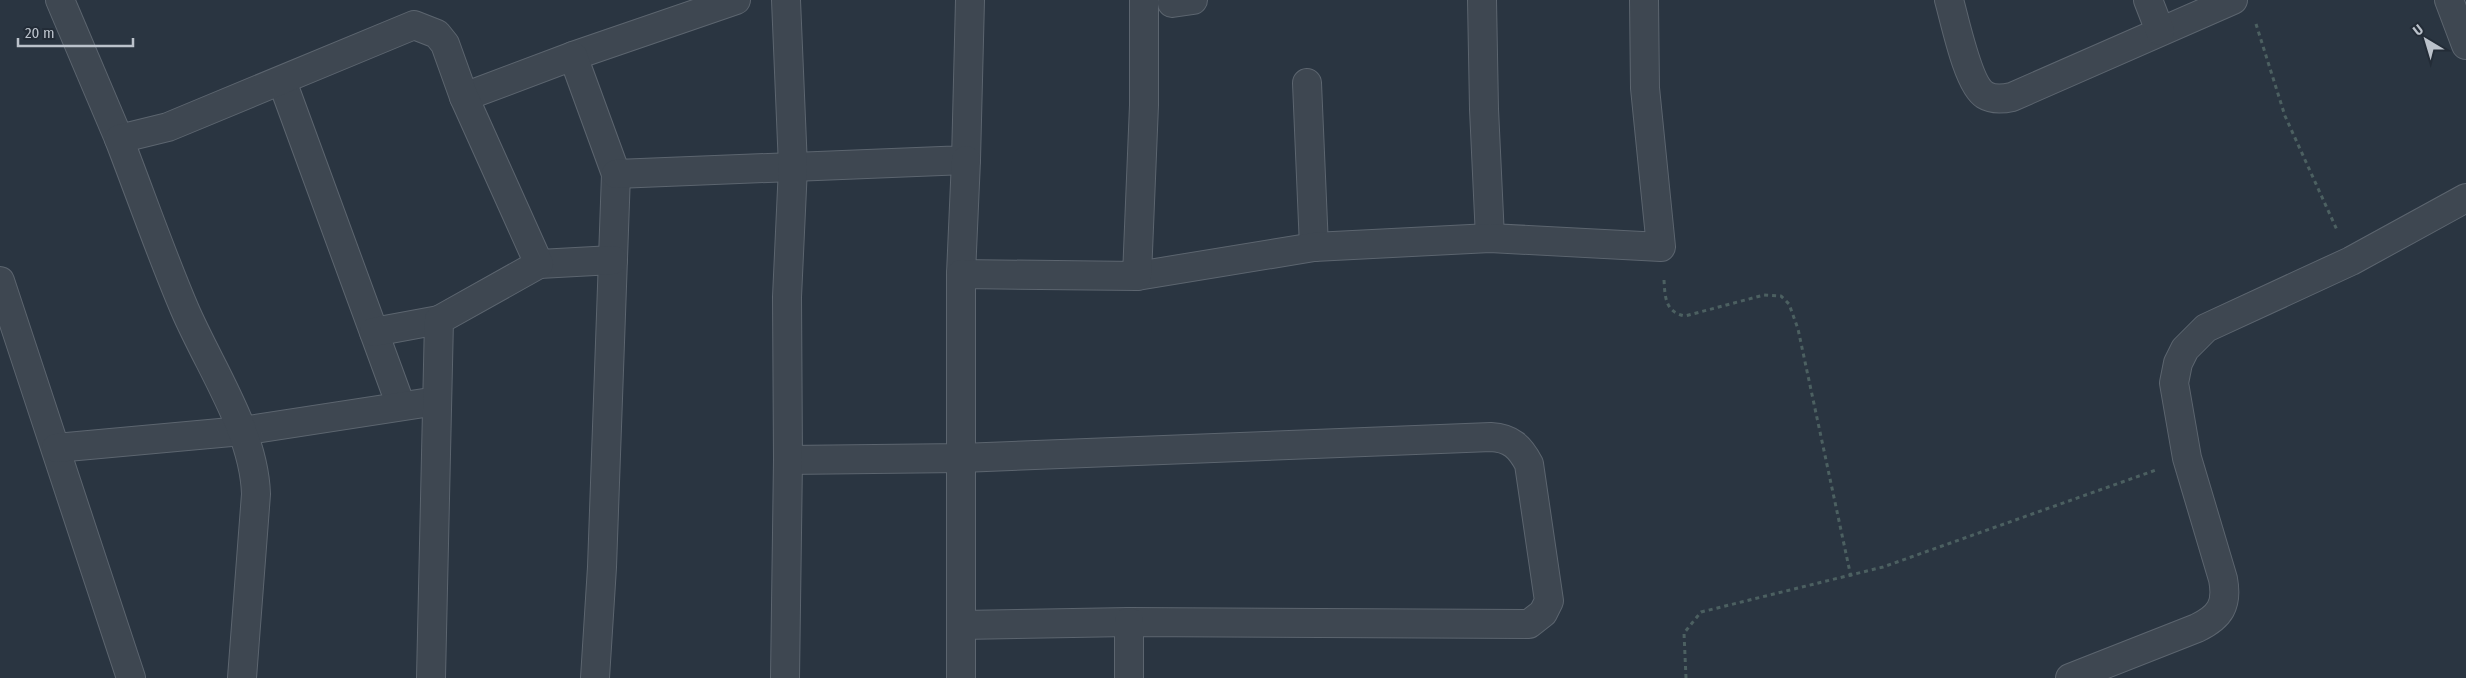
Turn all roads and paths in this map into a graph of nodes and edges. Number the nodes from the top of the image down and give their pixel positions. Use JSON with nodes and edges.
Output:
{"nodes":[{"id":1,"x":60,"y":0,"type":"edge"},
{"id":2,"x":736,"y":0,"type":"edge"},
{"id":3,"x":786,"y":0,"type":"edge"},
{"id":4,"x":970,"y":0,"type":"edge"},
{"id":5,"x":1144,"y":0,"type":"edge"},
{"id":6,"x":1482,"y":0,"type":"edge"},
{"id":7,"x":1644,"y":0,"type":"edge"},
{"id":8,"x":1949,"y":0,"type":"edge"},
{"id":9,"x":2148,"y":0,"type":"edge"},
{"id":10,"x":2233,"y":0,"type":"edge"},
{"id":11,"x":2449,"y":0,"type":"edge"},
{"id":12,"x":2254,"y":18,"type":"dead end"},
{"id":13,"x":2160,"y":31,"type":"junction"},
{"id":14,"x":2466,"y":45,"type":"edge"},
{"id":15,"x":573,"y":56,"type":"junction"},
{"id":16,"x":282,"y":81,"type":"junction"},
{"id":17,"x":1307,"y":83,"type":"dead end"},
{"id":18,"x":464,"y":97,"type":"junction"},
{"id":19,"x":119,"y":140,"type":"junction"},
{"id":20,"x":966,"y":160,"type":"junction"},
{"id":21,"x":793,"y":167,"type":"junction"},
{"id":22,"x":616,"y":174,"type":"junction"},
{"id":23,"x":2466,"y":198,"type":"edge"},
{"id":24,"x":1490,"y":238,"type":"junction"},
{"id":25,"x":1314,"y":247,"type":"junction"},
{"id":26,"x":1661,"y":247,"type":"junction"},
{"id":27,"x":613,"y":260,"type":"junction"},
{"id":28,"x":2351,"y":261,"type":"junction"},
{"id":29,"x":539,"y":264,"type":"junction"},
{"id":30,"x":961,"y":274,"type":"junction"},
{"id":31,"x":1137,"y":276,"type":"junction"},
{"id":32,"x":0,"y":281,"type":"edge"},
{"id":33,"x":439,"y":320,"type":"junction"},
{"id":34,"x":374,"y":332,"type":"junction"},
{"id":35,"x":437,"y":401,"type":"junction"},
{"id":36,"x":401,"y":406,"type":"junction"},
{"id":37,"x":242,"y":431,"type":"junction"},
{"id":38,"x":56,"y":448,"type":"junction"},
{"id":39,"x":961,"y":458,"type":"junction"},
{"id":40,"x":2187,"y":458,"type":"junction"},
{"id":41,"x":788,"y":460,"type":"junction"},
{"id":42,"x":1851,"y":577,"type":"junction"},
{"id":43,"x":1129,"y":622,"type":"junction"},
{"id":44,"x":961,"y":625,"type":"junction"},
{"id":45,"x":131,"y":678,"type":"edge"},
{"id":46,"x":242,"y":678,"type":"edge"},
{"id":47,"x":431,"y":678,"type":"edge"},
{"id":48,"x":595,"y":678,"type":"edge"},
{"id":49,"x":785,"y":678,"type":"edge"},
{"id":50,"x":961,"y":678,"type":"edge"},
{"id":51,"x":1130,"y":678,"type":"edge"},
{"id":52,"x":1686,"y":678,"type":"edge"},
{"id":53,"x":2070,"y":678,"type":"edge"}],
"edges":[{"from":1,"to":19,"type":"street"},
{"from":2,"to":15,"type":"street"},
{"from":3,"to":21,"type":"street"},
{"from":4,"to":20,"type":"street"},
{"from":5,"to":31,"type":"street"},
{"from":6,"to":24,"type":"street"},
{"from":7,"to":26,"type":"street"},
{"from":8,"to":13,"type":"street"},
{"from":9,"to":13,"type":"street"},
{"from":10,"to":13,"type":"street"},
{"from":11,"to":14,"type":"street"},
{"from":12,"to":28,"type":"path"},
{"from":15,"to":18,"type":"street"},
{"from":15,"to":22,"type":"street"},
{"from":16,"to":18,"type":"street"},
{"from":16,"to":19,"type":"street"},
{"from":16,"to":34,"type":"street"},
{"from":17,"to":25,"type":"street"},
{"from":18,"to":29,"type":"street"},
{"from":19,"to":37,"type":"street"},
{"from":20,"to":21,"type":"street"},
{"from":20,"to":30,"type":"street"},
{"from":21,"to":22,"type":"street"},
{"from":21,"to":41,"type":"street"},
{"from":22,"to":27,"type":"street"},
{"from":23,"to":28,"type":"street"},
{"from":24,"to":25,"type":"street"},
{"from":24,"to":26,"type":"street"},
{"from":25,"to":31,"type":"street"},
{"from":26,"to":42,"type":"path"},
{"from":27,"to":29,"type":"street"},
{"from":27,"to":48,"type":"street"},
{"from":28,"to":40,"type":"street"},
{"from":29,"to":33,"type":"street"},
{"from":30,"to":31,"type":"street"},
{"from":30,"to":39,"type":"street"},
{"from":32,"to":38,"type":"street"},
{"from":33,"to":34,"type":"street"},
{"from":33,"to":35,"type":"street"},
{"from":34,"to":36,"type":"street"},
{"from":35,"to":36,"type":"street"},
{"from":35,"to":47,"type":"street"},
{"from":36,"to":37,"type":"street"},
{"from":37,"to":38,"type":"street"},
{"from":37,"to":46,"type":"street"},
{"from":38,"to":45,"type":"street"},
{"from":39,"to":41,"type":"street"},
{"from":39,"to":43,"type":"street"},
{"from":39,"to":44,"type":"street"},
{"from":40,"to":42,"type":"path"},
{"from":40,"to":53,"type":"street"},
{"from":41,"to":49,"type":"street"},
{"from":42,"to":52,"type":"path"},
{"from":43,"to":44,"type":"street"},
{"from":43,"to":51,"type":"street"},
{"from":44,"to":50,"type":"street"}]}
